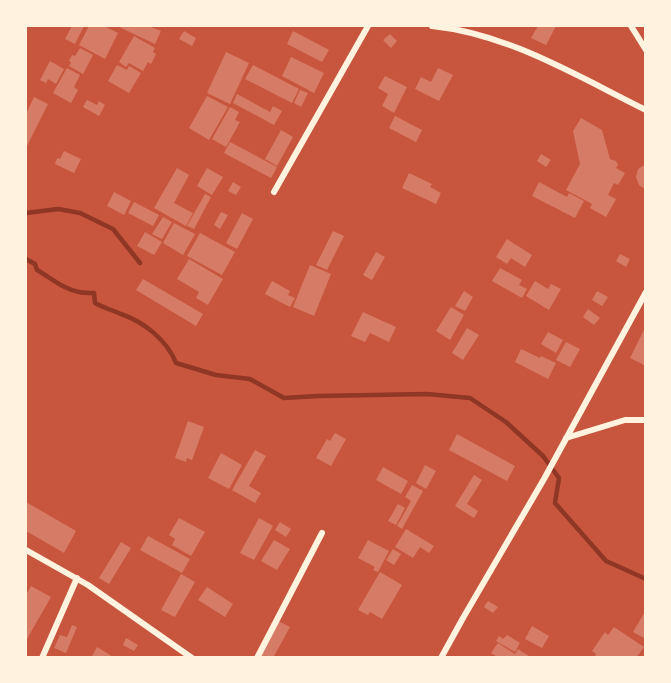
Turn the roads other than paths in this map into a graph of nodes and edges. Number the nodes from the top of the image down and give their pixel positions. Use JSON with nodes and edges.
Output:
{"nodes":[{"id":1,"x":368,"y":26,"type":"edge"},
{"id":2,"x":432,"y":26,"type":"edge"},
{"id":3,"x":631,"y":26,"type":"edge"},
{"id":4,"x":645,"y":50,"type":"edge"},
{"id":5,"x":645,"y":110,"type":"edge"},
{"id":6,"x":274,"y":192,"type":"dead end"},
{"id":7,"x":645,"y":292,"type":"edge"},
{"id":8,"x":645,"y":420,"type":"edge"},
{"id":9,"x":566,"y":438,"type":"junction"},
{"id":10,"x":322,"y":533,"type":"dead end"},
{"id":11,"x":26,"y":550,"type":"edge"},
{"id":12,"x":77,"y":578,"type":"junction"},
{"id":13,"x":42,"y":657,"type":"edge"},
{"id":14,"x":192,"y":657,"type":"edge"},
{"id":15,"x":257,"y":657,"type":"edge"},
{"id":16,"x":441,"y":657,"type":"edge"}],
"edges":[{"from":1,"to":6,"type":"street"},
{"from":2,"to":5,"type":"street"},
{"from":3,"to":4,"type":"street"},
{"from":7,"to":9,"type":"street"},
{"from":8,"to":9,"type":"street"},
{"from":9,"to":16,"type":"street"},
{"from":10,"to":15,"type":"street"},
{"from":11,"to":12,"type":"street"},
{"from":12,"to":13,"type":"street"},
{"from":12,"to":14,"type":"street"}]}
